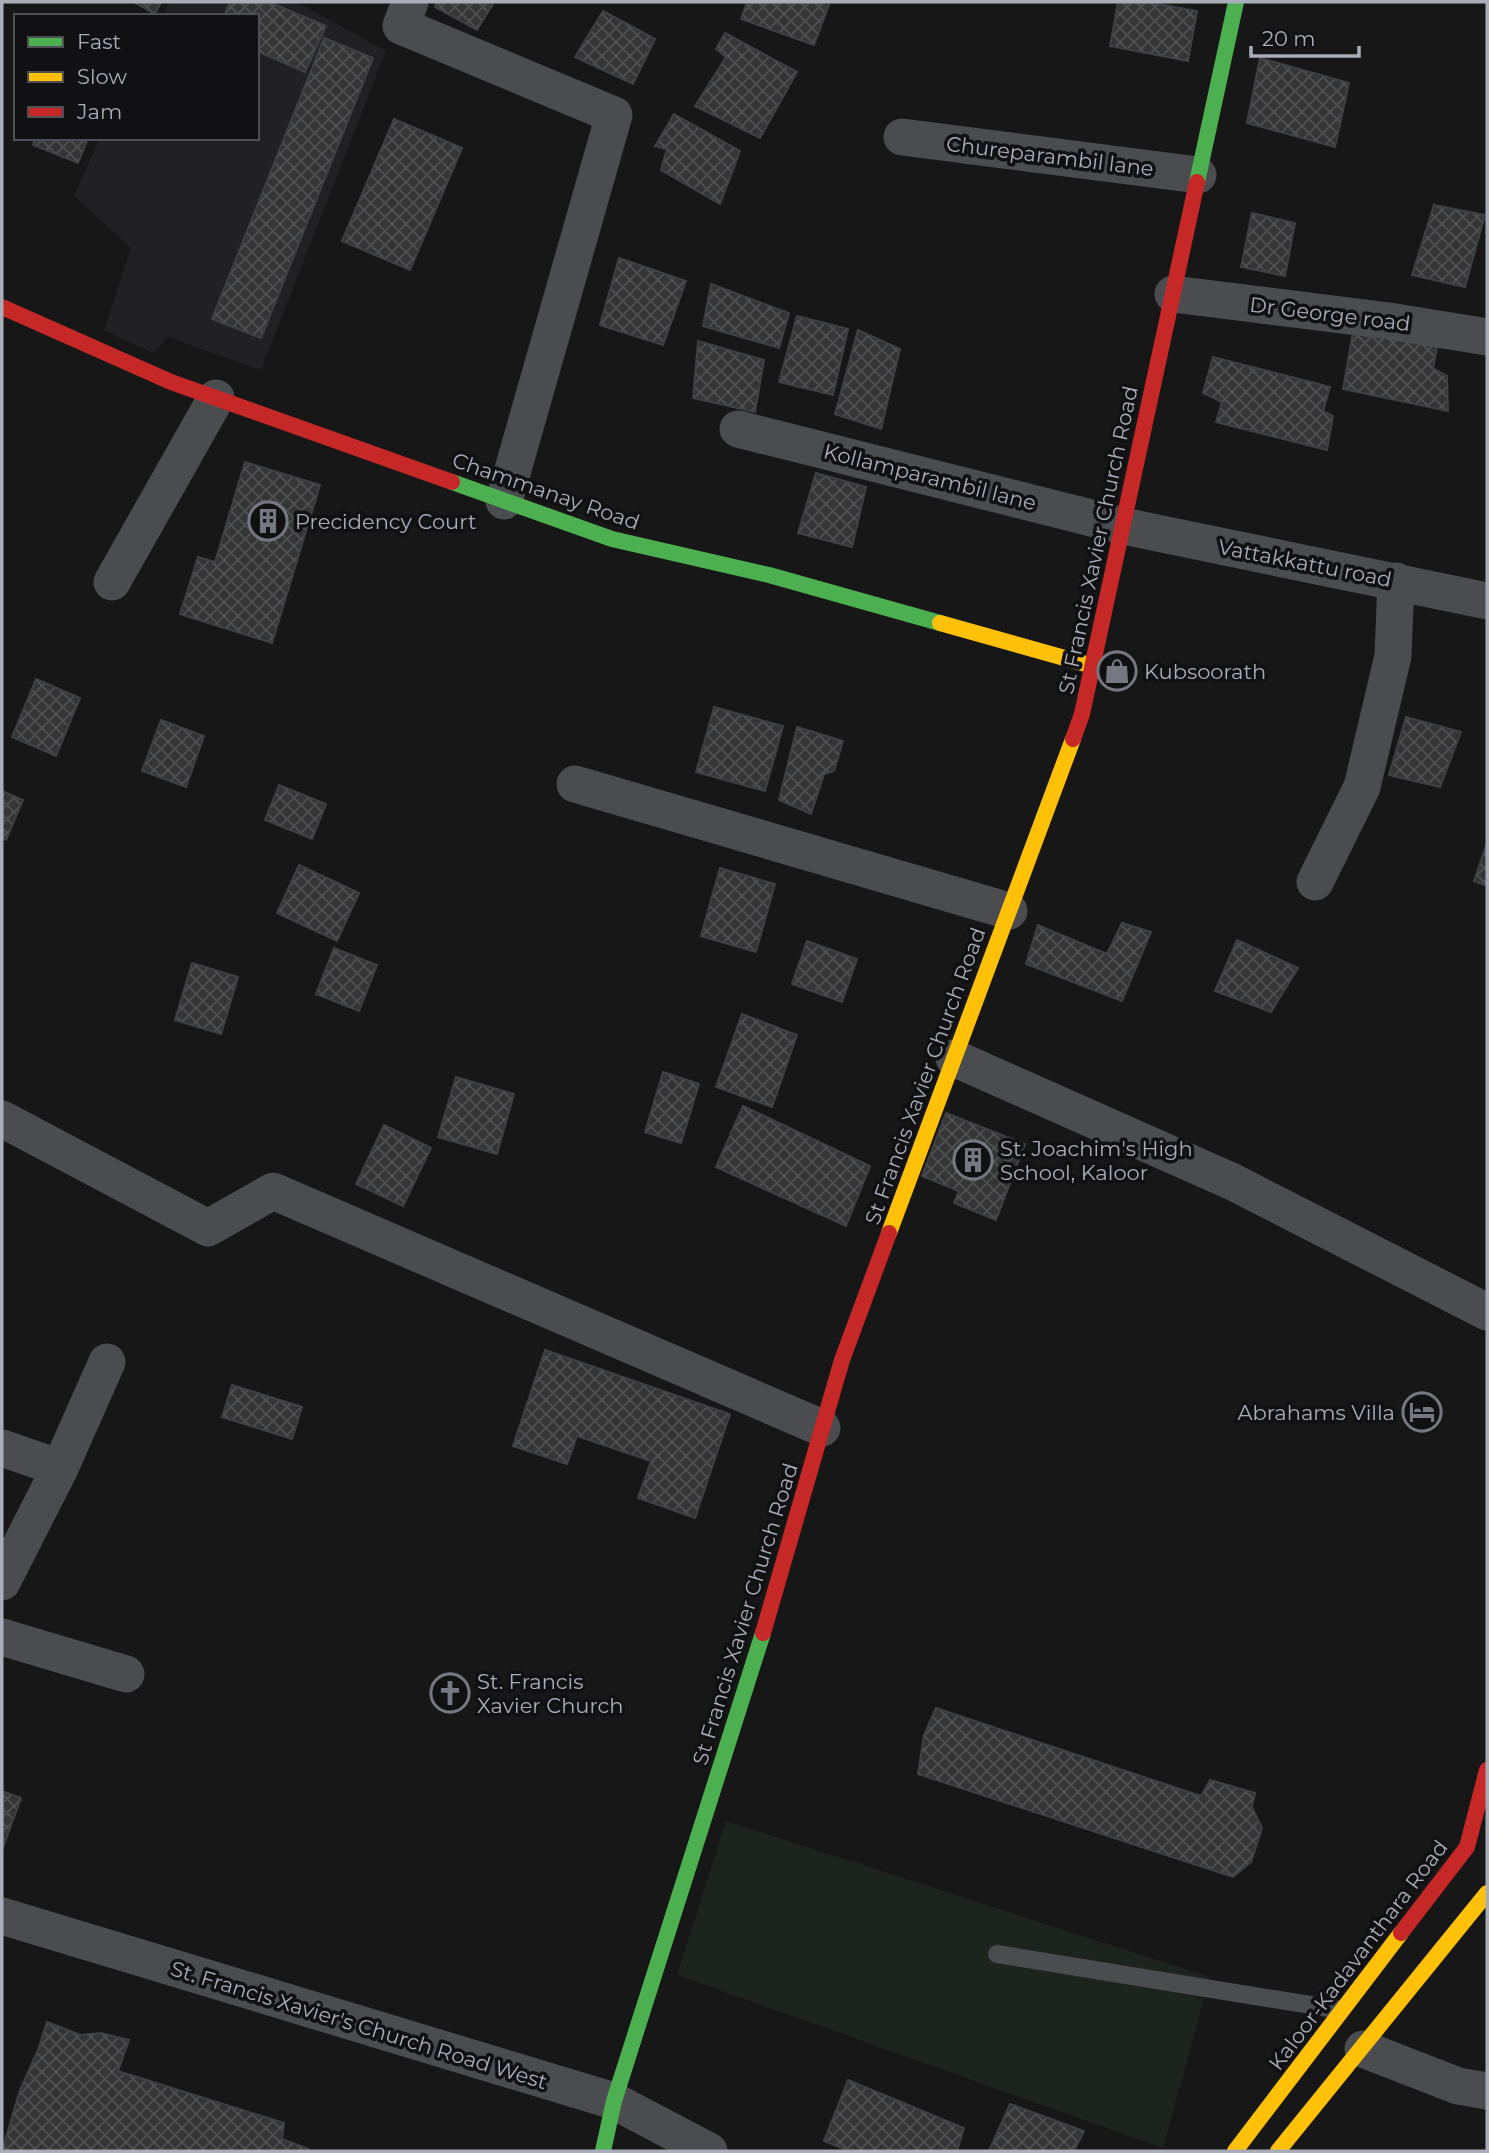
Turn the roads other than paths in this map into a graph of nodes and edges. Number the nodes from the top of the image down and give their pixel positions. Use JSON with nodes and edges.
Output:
{"nodes":[{"id":1,"x":410,"y":2,"type":"edge"},
{"id":2,"x":1236,"y":2,"type":"edge"},
{"id":3,"x":902,"y":137,"type":"dead end"},
{"id":4,"x":1198,"y":175,"type":"junction"},
{"id":5,"x":1173,"y":294,"type":"junction"},
{"id":6,"x":2,"y":307,"type":"edge"},
{"id":7,"x":1487,"y":337,"type":"edge"},
{"id":8,"x":216,"y":398,"type":"junction"},
{"id":9,"x":738,"y":429,"type":"dead end"},
{"id":10,"x":504,"y":501,"type":"junction"},
{"id":11,"x":1123,"y":526,"type":"junction"},
{"id":12,"x":1396,"y":581,"type":"junction"},
{"id":13,"x":112,"y":582,"type":"dead end"},
{"id":14,"x":1487,"y":601,"type":"edge"},
{"id":15,"x":1093,"y":666,"type":"junction"},
{"id":16,"x":575,"y":784,"type":"dead end"},
{"id":17,"x":1315,"y":882,"type":"dead end"},
{"id":18,"x":1009,"y":911,"type":"junction"},
{"id":19,"x":954,"y":1058,"type":"junction"},
{"id":20,"x":2,"y":1119,"type":"edge"},
{"id":21,"x":1487,"y":1312,"type":"edge"},
{"id":22,"x":107,"y":1362,"type":"dead end"},
{"id":23,"x":822,"y":1428,"type":"junction"},
{"id":24,"x":2,"y":1448,"type":"edge"},
{"id":25,"x":60,"y":1468,"type":"junction"},
{"id":26,"x":2,"y":1582,"type":"edge"},
{"id":27,"x":2,"y":1637,"type":"edge"},
{"id":28,"x":126,"y":1674,"type":"dead end"},
{"id":29,"x":1487,"y":1770,"type":"edge"},
{"id":30,"x":1487,"y":1892,"type":"edge"},
{"id":31,"x":2,"y":1916,"type":"edge"},
{"id":32,"x":997,"y":1954,"type":"dead end"},
{"id":33,"x":1341,"y":2010,"type":"junction"},
{"id":34,"x":1323,"y":2035,"type":"junction"},
{"id":35,"x":1363,"y":2049,"type":"junction"},
{"id":36,"x":1487,"y":2091,"type":"edge"},
{"id":37,"x":614,"y":2101,"type":"junction"},
{"id":38,"x":603,"y":2151,"type":"edge"},
{"id":39,"x":709,"y":2151,"type":"edge"},
{"id":40,"x":1235,"y":2151,"type":"edge"},
{"id":41,"x":1278,"y":2151,"type":"edge"}],
"edges":[{"from":1,"to":10,"type":"street"},
{"from":2,"to":4,"type":"street","name":"St Francis Xavier Church Road"},
{"from":3,"to":4,"type":"street","name":"Chureparambil lane"},
{"from":4,"to":5,"type":"street","name":"St Francis Xavier Church Road"},
{"from":5,"to":7,"type":"street","name":"Dr George road"},
{"from":5,"to":11,"type":"street","name":"St Francis Xavier Church Road"},
{"from":6,"to":8,"type":"street","name":"Chammanay Road"},
{"from":8,"to":10,"type":"street","name":"Chammanay Road"},
{"from":8,"to":13,"type":"street"},
{"from":9,"to":11,"type":"street","name":"Kollamparambil lane"},
{"from":10,"to":15,"type":"street","name":"Chammanay Road"},
{"from":11,"to":12,"type":"street","name":"Vattakkattu road"},
{"from":11,"to":15,"type":"street","name":"St Francis Xavier Church Road"},
{"from":12,"to":14,"type":"street","name":"Vattakkattu road"},
{"from":12,"to":17,"type":"street"},
{"from":15,"to":18,"type":"street","name":"St Francis Xavier Church Road"},
{"from":16,"to":18,"type":"street"},
{"from":18,"to":19,"type":"street","name":"St Francis Xavier Church Road"},
{"from":19,"to":21,"type":"street"},
{"from":19,"to":23,"type":"street","name":"St Francis Xavier Church Road"},
{"from":20,"to":23,"type":"street"},
{"from":22,"to":25,"type":"street"},
{"from":23,"to":37,"type":"street","name":"St Francis Xavier Church Road"},
{"from":24,"to":25,"type":"street"},
{"from":25,"to":26,"type":"street"},
{"from":27,"to":28,"type":"street"},
{"from":29,"to":33,"type":"street","name":"Kaloor-Kadavanthara Road"},
{"from":30,"to":35,"type":"street"},
{"from":31,"to":37,"type":"street","name":"St. Francis Xavier's Church Road West"},
{"from":32,"to":33,"type":"lane"},
{"from":33,"to":34,"type":"street","name":"Kaloor-Kadavanthara Road"},
{"from":34,"to":35,"type":"street"},
{"from":34,"to":40,"type":"street","name":"Kaloor-Kadavanthara Road"},
{"from":35,"to":36,"type":"street"},
{"from":35,"to":41,"type":"street"},
{"from":37,"to":38,"type":"street","name":"St Francis Xavier Church Road"},
{"from":37,"to":39,"type":"street","name":"St. Francis Xavier's Church Road West"}]}
